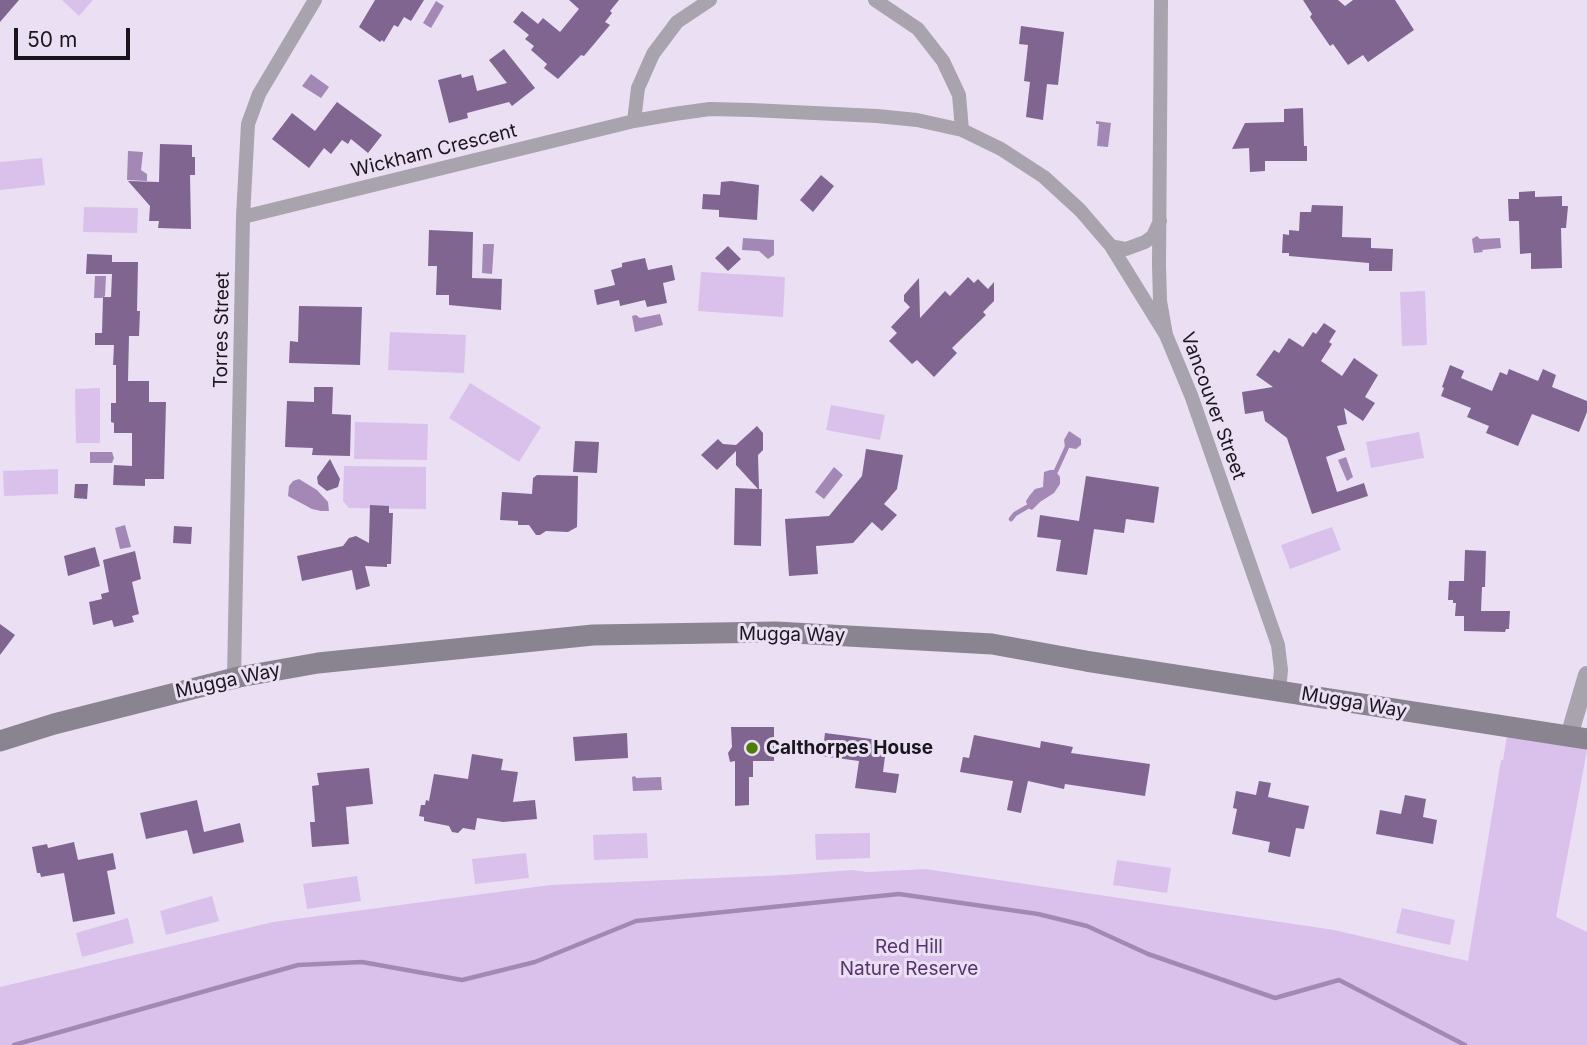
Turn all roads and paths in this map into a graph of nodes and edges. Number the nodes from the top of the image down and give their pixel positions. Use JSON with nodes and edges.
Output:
{"nodes":[{"id":1,"x":315,"y":0,"type":"edge"},
{"id":2,"x":710,"y":0,"type":"edge"},
{"id":3,"x":875,"y":0,"type":"edge"},
{"id":4,"x":1161,"y":0,"type":"edge"},
{"id":5,"x":634,"y":121,"type":"junction"},
{"id":6,"x":962,"y":130,"type":"junction"},
{"id":7,"x":243,"y":217,"type":"junction"},
{"id":8,"x":1161,"y":220,"type":"junction"},
{"id":9,"x":1111,"y":246,"type":"junction"},
{"id":10,"x":1166,"y":335,"type":"junction"},
{"id":11,"x":1587,"y":675,"type":"edge"},
{"id":12,"x":234,"y":678,"type":"junction"},
{"id":13,"x":1279,"y":690,"type":"junction"},
{"id":14,"x":1582,"y":734,"type":"edge"},
{"id":15,"x":0,"y":741,"type":"edge"}],
"edges":[{"from":1,"to":7,"type":"street","name":"Torres Street"},
{"from":2,"to":5,"type":"street"},
{"from":3,"to":6,"type":"street"},
{"from":4,"to":8,"type":"street","name":"Vancouver Street"},
{"from":5,"to":6,"type":"street","name":"Wickham Crescent"},
{"from":5,"to":7,"type":"street","name":"Wickham Crescent"},
{"from":6,"to":9,"type":"street","name":"Wickham Crescent"},
{"from":7,"to":12,"type":"street","name":"Torres Street"},
{"from":8,"to":9,"type":"street"},
{"from":8,"to":10,"type":"street","name":"Vancouver Street"},
{"from":9,"to":10,"type":"street","name":"Wickham Crescent"},
{"from":10,"to":13,"type":"street","name":"Vancouver Street"},
{"from":11,"to":14,"type":"street"},
{"from":12,"to":13,"type":"main road","name":"Mugga Way"},
{"from":12,"to":15,"type":"main road","name":"Mugga Way"},
{"from":13,"to":14,"type":"main road","name":"Mugga Way"}]}
